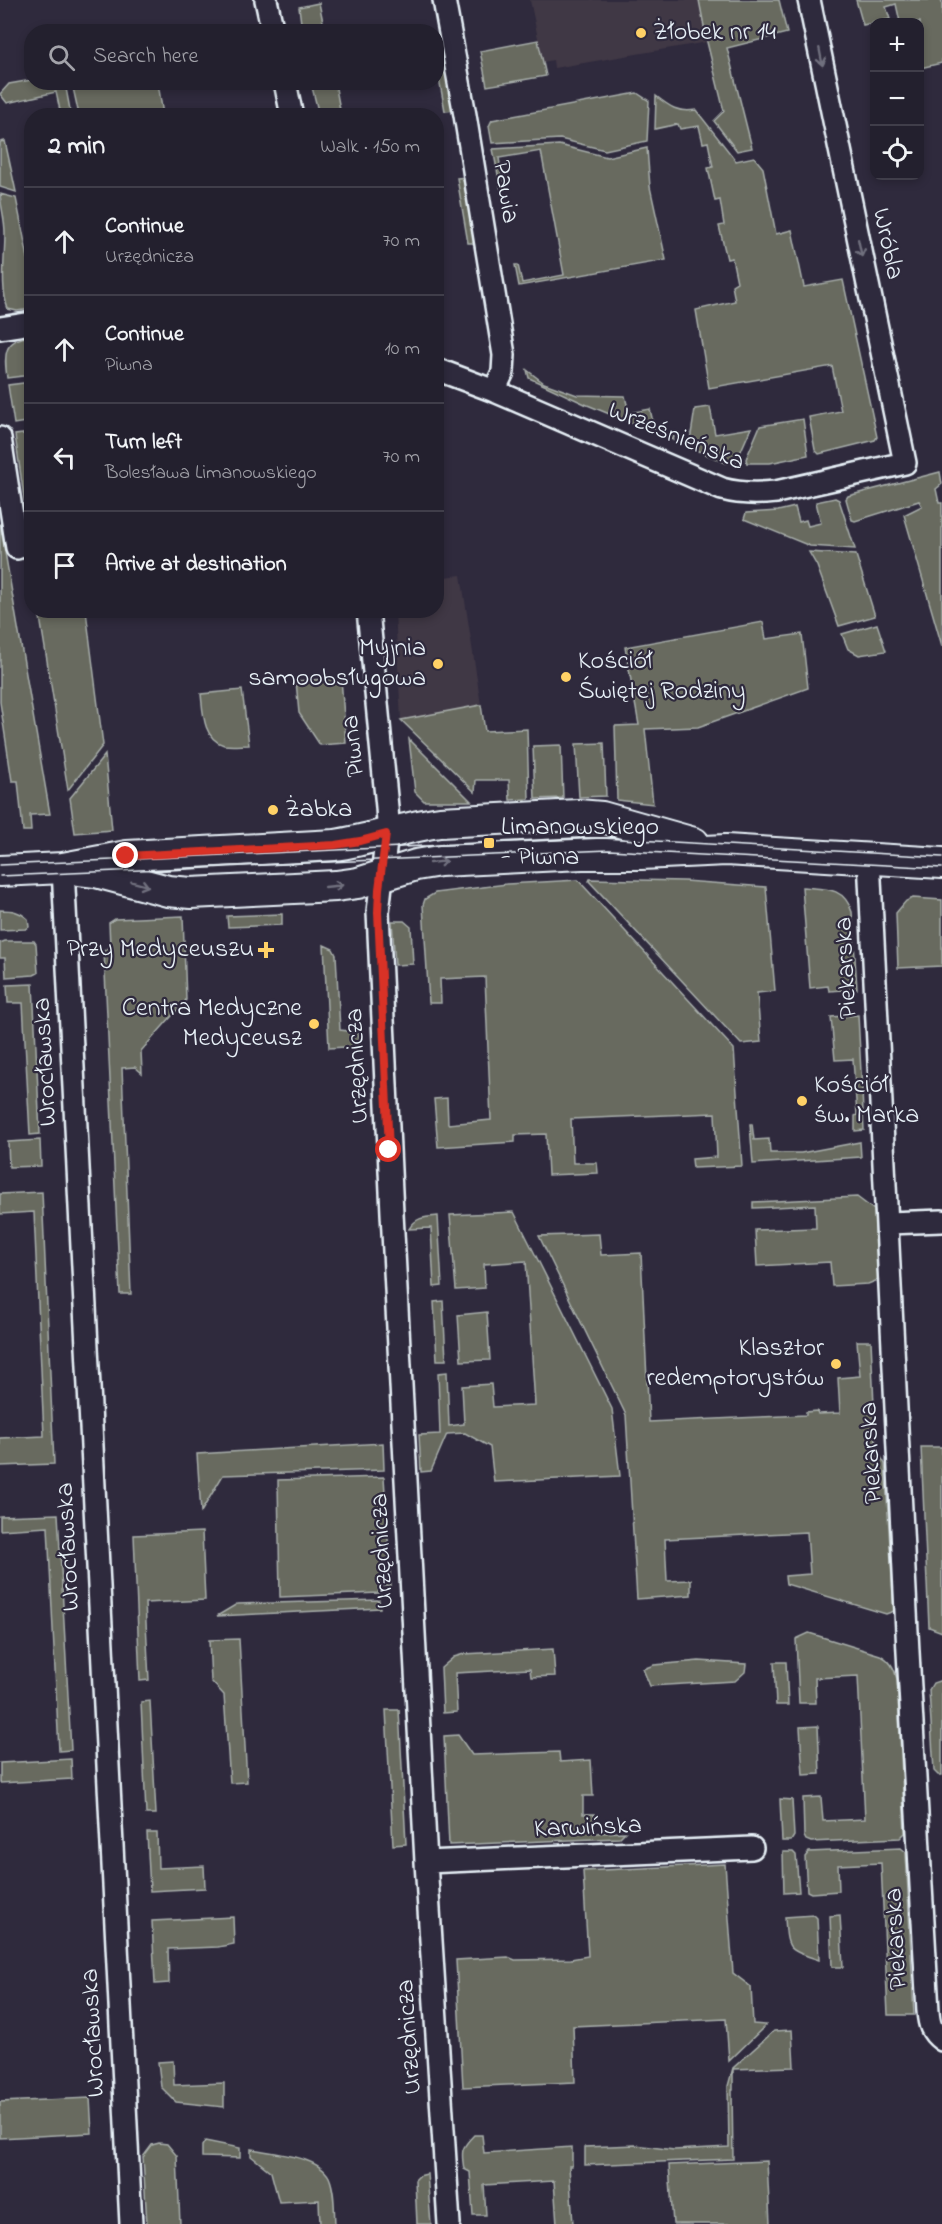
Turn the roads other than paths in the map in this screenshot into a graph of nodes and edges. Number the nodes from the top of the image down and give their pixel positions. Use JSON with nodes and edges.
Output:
{"nodes":[{"id":1,"x":266,"y":0,"type":"edge"},
{"id":2,"x":444,"y":0,"type":"edge"},
{"id":3,"x":809,"y":0,"type":"edge"},
{"id":4,"x":271,"y":24,"type":"edge"},
{"id":5,"x":287,"y":90,"type":"edge"},
{"id":6,"x":290,"y":108,"type":"edge"},
{"id":7,"x":24,"y":324,"type":"edge"},
{"id":8,"x":0,"y":328,"type":"edge"},
{"id":9,"x":444,"y":372,"type":"edge"},
{"id":10,"x":494,"y":391,"type":"junction"},
{"id":11,"x":0,"y":438,"type":"edge"},
{"id":12,"x":905,"y":463,"type":"joint"},
{"id":13,"x":3,"y":484,"type":"edge"},
{"id":14,"x":17,"y":548,"type":"dead end"},
{"id":15,"x":369,"y":618,"type":"edge"},
{"id":16,"x":386,"y":834,"type":"junction"},
{"id":17,"x":726,"y":850,"type":"junction"},
{"id":18,"x":869,"y":858,"type":"junction"},
{"id":19,"x":942,"y":863,"type":"edge"},
{"id":20,"x":63,"y":868,"type":"junction"},
{"id":21,"x":0,"y":871,"type":"edge"},
{"id":22,"x":381,"y":876,"type":"junction"},
{"id":23,"x":942,"y":1221,"type":"edge"},
{"id":24,"x":888,"y":1223,"type":"junction"},
{"id":25,"x":752,"y":1848,"type":"dead end"},
{"id":26,"x":426,"y":1862,"type":"junction"},
{"id":27,"x":942,"y":2040,"type":"edge"},
{"id":28,"x":131,"y":2224,"type":"edge"},
{"id":29,"x":450,"y":2224,"type":"edge"}],
"edges":[{"from":1,"to":4,"type":"street"},
{"from":2,"to":10,"type":"street","name":"Pawia"},
{"from":3,"to":12,"type":"street","name":"Wróbla","one_way":true},
{"from":5,"to":6,"type":"street"},
{"from":7,"to":8,"type":"street"},
{"from":9,"to":10,"type":"street","name":"Wrześnieńska"},
{"from":10,"to":12,"type":"street","name":"Wrześnieńska"},
{"from":11,"to":13,"type":"street"},
{"from":13,"to":14,"type":"street"},
{"from":15,"to":16,"type":"street","name":"Piwna"},
{"from":16,"to":17,"type":"street"},
{"from":16,"to":20,"type":"street"},
{"from":16,"to":22,"type":"street","name":"Piwna"},
{"from":17,"to":18,"type":"street"},
{"from":22,"to":17,"type":"street","one_way":true},
{"from":18,"to":19,"type":"street"},
{"from":18,"to":24,"type":"street","name":"Piekarska"},
{"from":20,"to":21,"type":"street"},
{"from":20,"to":22,"type":"street","one_way":true},
{"from":20,"to":28,"type":"street","name":"Wrocławska"},
{"from":22,"to":26,"type":"street","name":"Urzędnicza"},
{"from":23,"to":24,"type":"street"},
{"from":24,"to":27,"type":"street","name":"Piekarska"},
{"from":25,"to":26,"type":"street","name":"Karwińska"},
{"from":26,"to":29,"type":"street","name":"Urzędnicza"}]}
